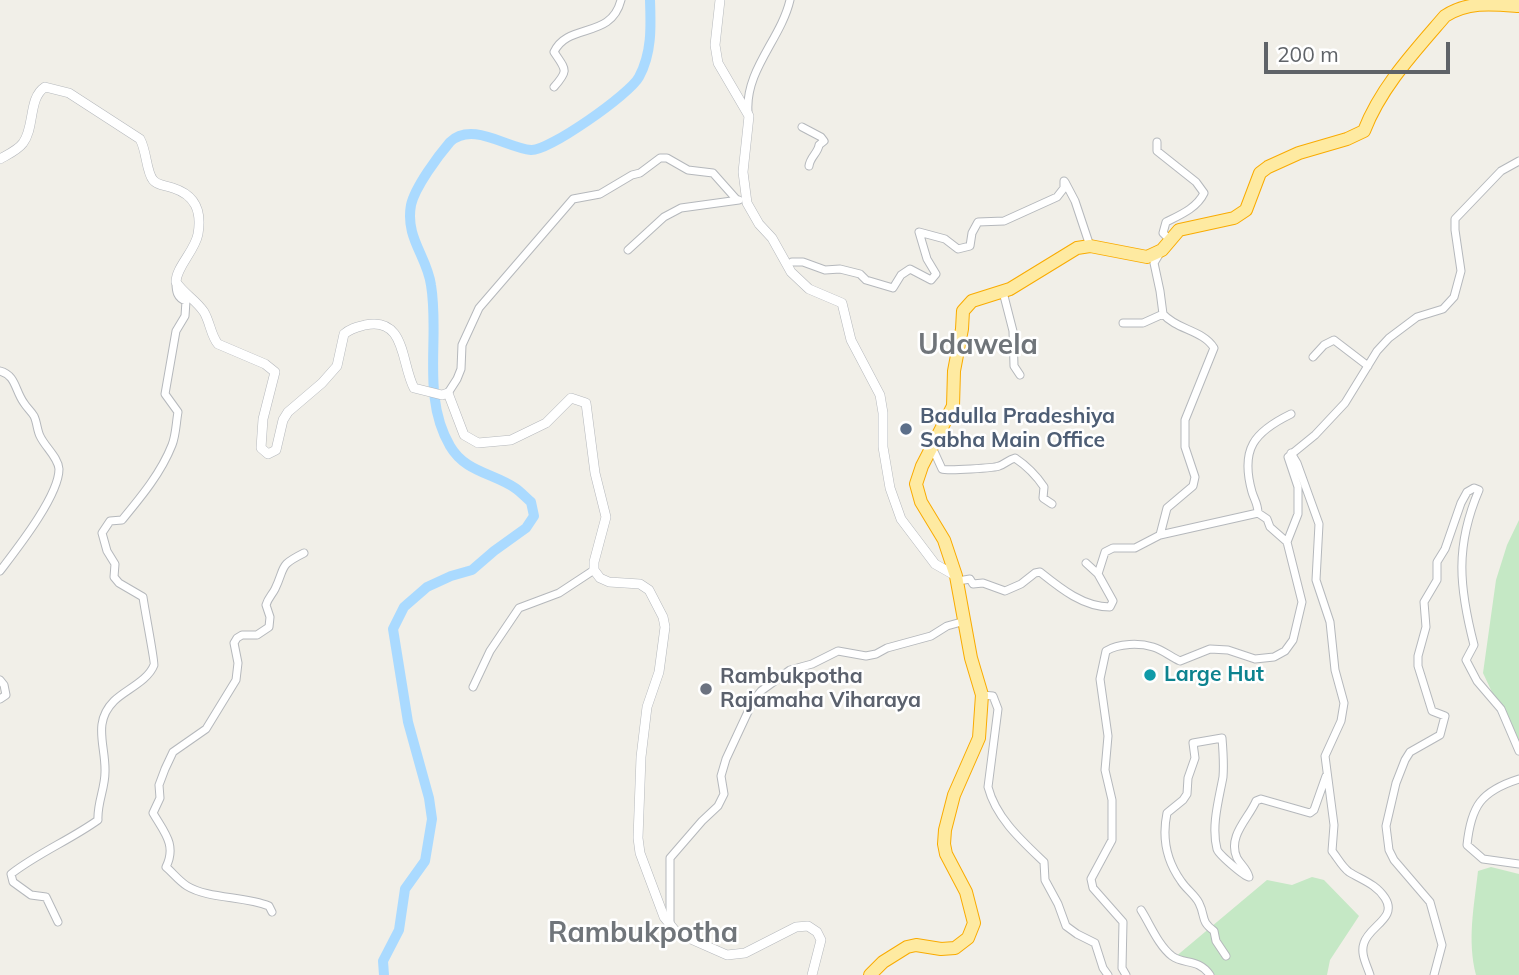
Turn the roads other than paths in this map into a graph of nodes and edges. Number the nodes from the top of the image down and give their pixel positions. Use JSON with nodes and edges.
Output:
{"nodes":[{"id":1,"x":621,"y":0,"type":"edge"},
{"id":2,"x":720,"y":0,"type":"edge"},
{"id":3,"x":790,"y":0,"type":"edge"},
{"id":4,"x":1519,"y":6,"type":"edge"},
{"id":5,"x":554,"y":88,"type":"dead end"},
{"id":6,"x":749,"y":116,"type":"junction"},
{"id":7,"x":802,"y":127,"type":"dead end"},
{"id":8,"x":1157,"y":142,"type":"dead end"},
{"id":9,"x":0,"y":159,"type":"edge"},
{"id":10,"x":1519,"y":161,"type":"edge"},
{"id":11,"x":809,"y":166,"type":"dead end"},
{"id":12,"x":742,"y":201,"type":"junction"},
{"id":13,"x":1166,"y":245,"type":"junction"},
{"id":14,"x":1090,"y":246,"type":"junction"},
{"id":15,"x":628,"y":250,"type":"dead end"},
{"id":16,"x":792,"y":262,"type":"dead end"},
{"id":17,"x":176,"y":282,"type":"junction"},
{"id":18,"x":1003,"y":292,"type":"junction"},
{"id":19,"x":1163,"y":314,"type":"junction"},
{"id":20,"x":1123,"y":323,"type":"dead end"},
{"id":21,"x":1313,"y":357,"type":"dead end"},
{"id":22,"x":1368,"y":366,"type":"junction"},
{"id":23,"x":0,"y":371,"type":"edge"},
{"id":24,"x":1020,"y":375,"type":"dead end"},
{"id":25,"x":445,"y":394,"type":"junction"},
{"id":26,"x":1291,"y":414,"type":"dead end"},
{"id":27,"x":932,"y":446,"type":"junction"},
{"id":28,"x":1291,"y":453,"type":"junction"},
{"id":29,"x":1052,"y":504,"type":"dead end"},
{"id":30,"x":1258,"y":513,"type":"junction"},
{"id":31,"x":1160,"y":535,"type":"junction"},
{"id":32,"x":1287,"y":542,"type":"junction"},
{"id":33,"x":304,"y":553,"type":"dead end"},
{"id":34,"x":1086,"y":563,"type":"dead end"},
{"id":35,"x":594,"y":570,"type":"junction"},
{"id":36,"x":0,"y":571,"type":"edge"},
{"id":37,"x":1098,"y":574,"type":"junction"},
{"id":38,"x":957,"y":578,"type":"junction"},
{"id":39,"x":965,"y":621,"type":"junction"},
{"id":40,"x":0,"y":680,"type":"edge"},
{"id":41,"x":473,"y":687,"type":"dead end"},
{"id":42,"x":982,"y":695,"type":"junction"},
{"id":43,"x":0,"y":699,"type":"edge"},
{"id":44,"x":1519,"y":751,"type":"edge"},
{"id":45,"x":1326,"y":776,"type":"junction"},
{"id":46,"x":1519,"y":779,"type":"edge"},
{"id":47,"x":1519,"y":864,"type":"edge"},
{"id":48,"x":1141,"y":910,"type":"dead end"},
{"id":49,"x":272,"y":912,"type":"dead end"},
{"id":50,"x":58,"y":922,"type":"dead end"},
{"id":51,"x":670,"y":925,"type":"junction"},
{"id":52,"x":1226,"y":956,"type":"dead end"},
{"id":53,"x":812,"y":975,"type":"edge"},
{"id":54,"x":870,"y":975,"type":"edge"},
{"id":55,"x":1108,"y":975,"type":"edge"},
{"id":56,"x":1126,"y":975,"type":"edge"},
{"id":57,"x":1210,"y":975,"type":"edge"},
{"id":58,"x":1370,"y":975,"type":"edge"},
{"id":59,"x":1434,"y":975,"type":"edge"}],
"edges":[{"from":1,"to":5,"type":"street"},
{"from":2,"to":6,"type":"street"},
{"from":3,"to":6,"type":"street"},
{"from":4,"to":13,"type":"highway"},
{"from":6,"to":12,"type":"street"},
{"from":7,"to":11,"type":"street"},
{"from":8,"to":13,"type":"street"},
{"from":9,"to":17,"type":"street"},
{"from":10,"to":22,"type":"street"},
{"from":12,"to":15,"type":"street"},
{"from":12,"to":25,"type":"street"},
{"from":12,"to":38,"type":"street"},
{"from":13,"to":14,"type":"highway"},
{"from":13,"to":19,"type":"street"},
{"from":14,"to":16,"type":"street"},
{"from":14,"to":18,"type":"highway"},
{"from":17,"to":25,"type":"street"},
{"from":17,"to":50,"type":"street"},
{"from":18,"to":24,"type":"street"},
{"from":18,"to":27,"type":"highway"},
{"from":19,"to":20,"type":"street"},
{"from":19,"to":31,"type":"street"},
{"from":21,"to":22,"type":"street"},
{"from":22,"to":28,"type":"street"},
{"from":23,"to":36,"type":"street"},
{"from":25,"to":35,"type":"street"},
{"from":26,"to":30,"type":"street"},
{"from":27,"to":29,"type":"street"},
{"from":27,"to":38,"type":"highway"},
{"from":28,"to":32,"type":"street"},
{"from":28,"to":45,"type":"street"},
{"from":30,"to":31,"type":"street"},
{"from":30,"to":32,"type":"street"},
{"from":31,"to":37,"type":"street"},
{"from":32,"to":56,"type":"street"},
{"from":33,"to":49,"type":"street"},
{"from":34,"to":37,"type":"street"},
{"from":35,"to":41,"type":"street"},
{"from":35,"to":51,"type":"street"},
{"from":37,"to":38,"type":"street"},
{"from":38,"to":39,"type":"highway"},
{"from":39,"to":42,"type":"highway"},
{"from":39,"to":51,"type":"street"},
{"from":40,"to":43,"type":"street"},
{"from":42,"to":54,"type":"highway"},
{"from":42,"to":55,"type":"street"},
{"from":44,"to":59,"type":"street"},
{"from":45,"to":52,"type":"street"},
{"from":45,"to":58,"type":"street"},
{"from":46,"to":47,"type":"street"},
{"from":48,"to":57,"type":"street"},
{"from":51,"to":53,"type":"street"}]}
